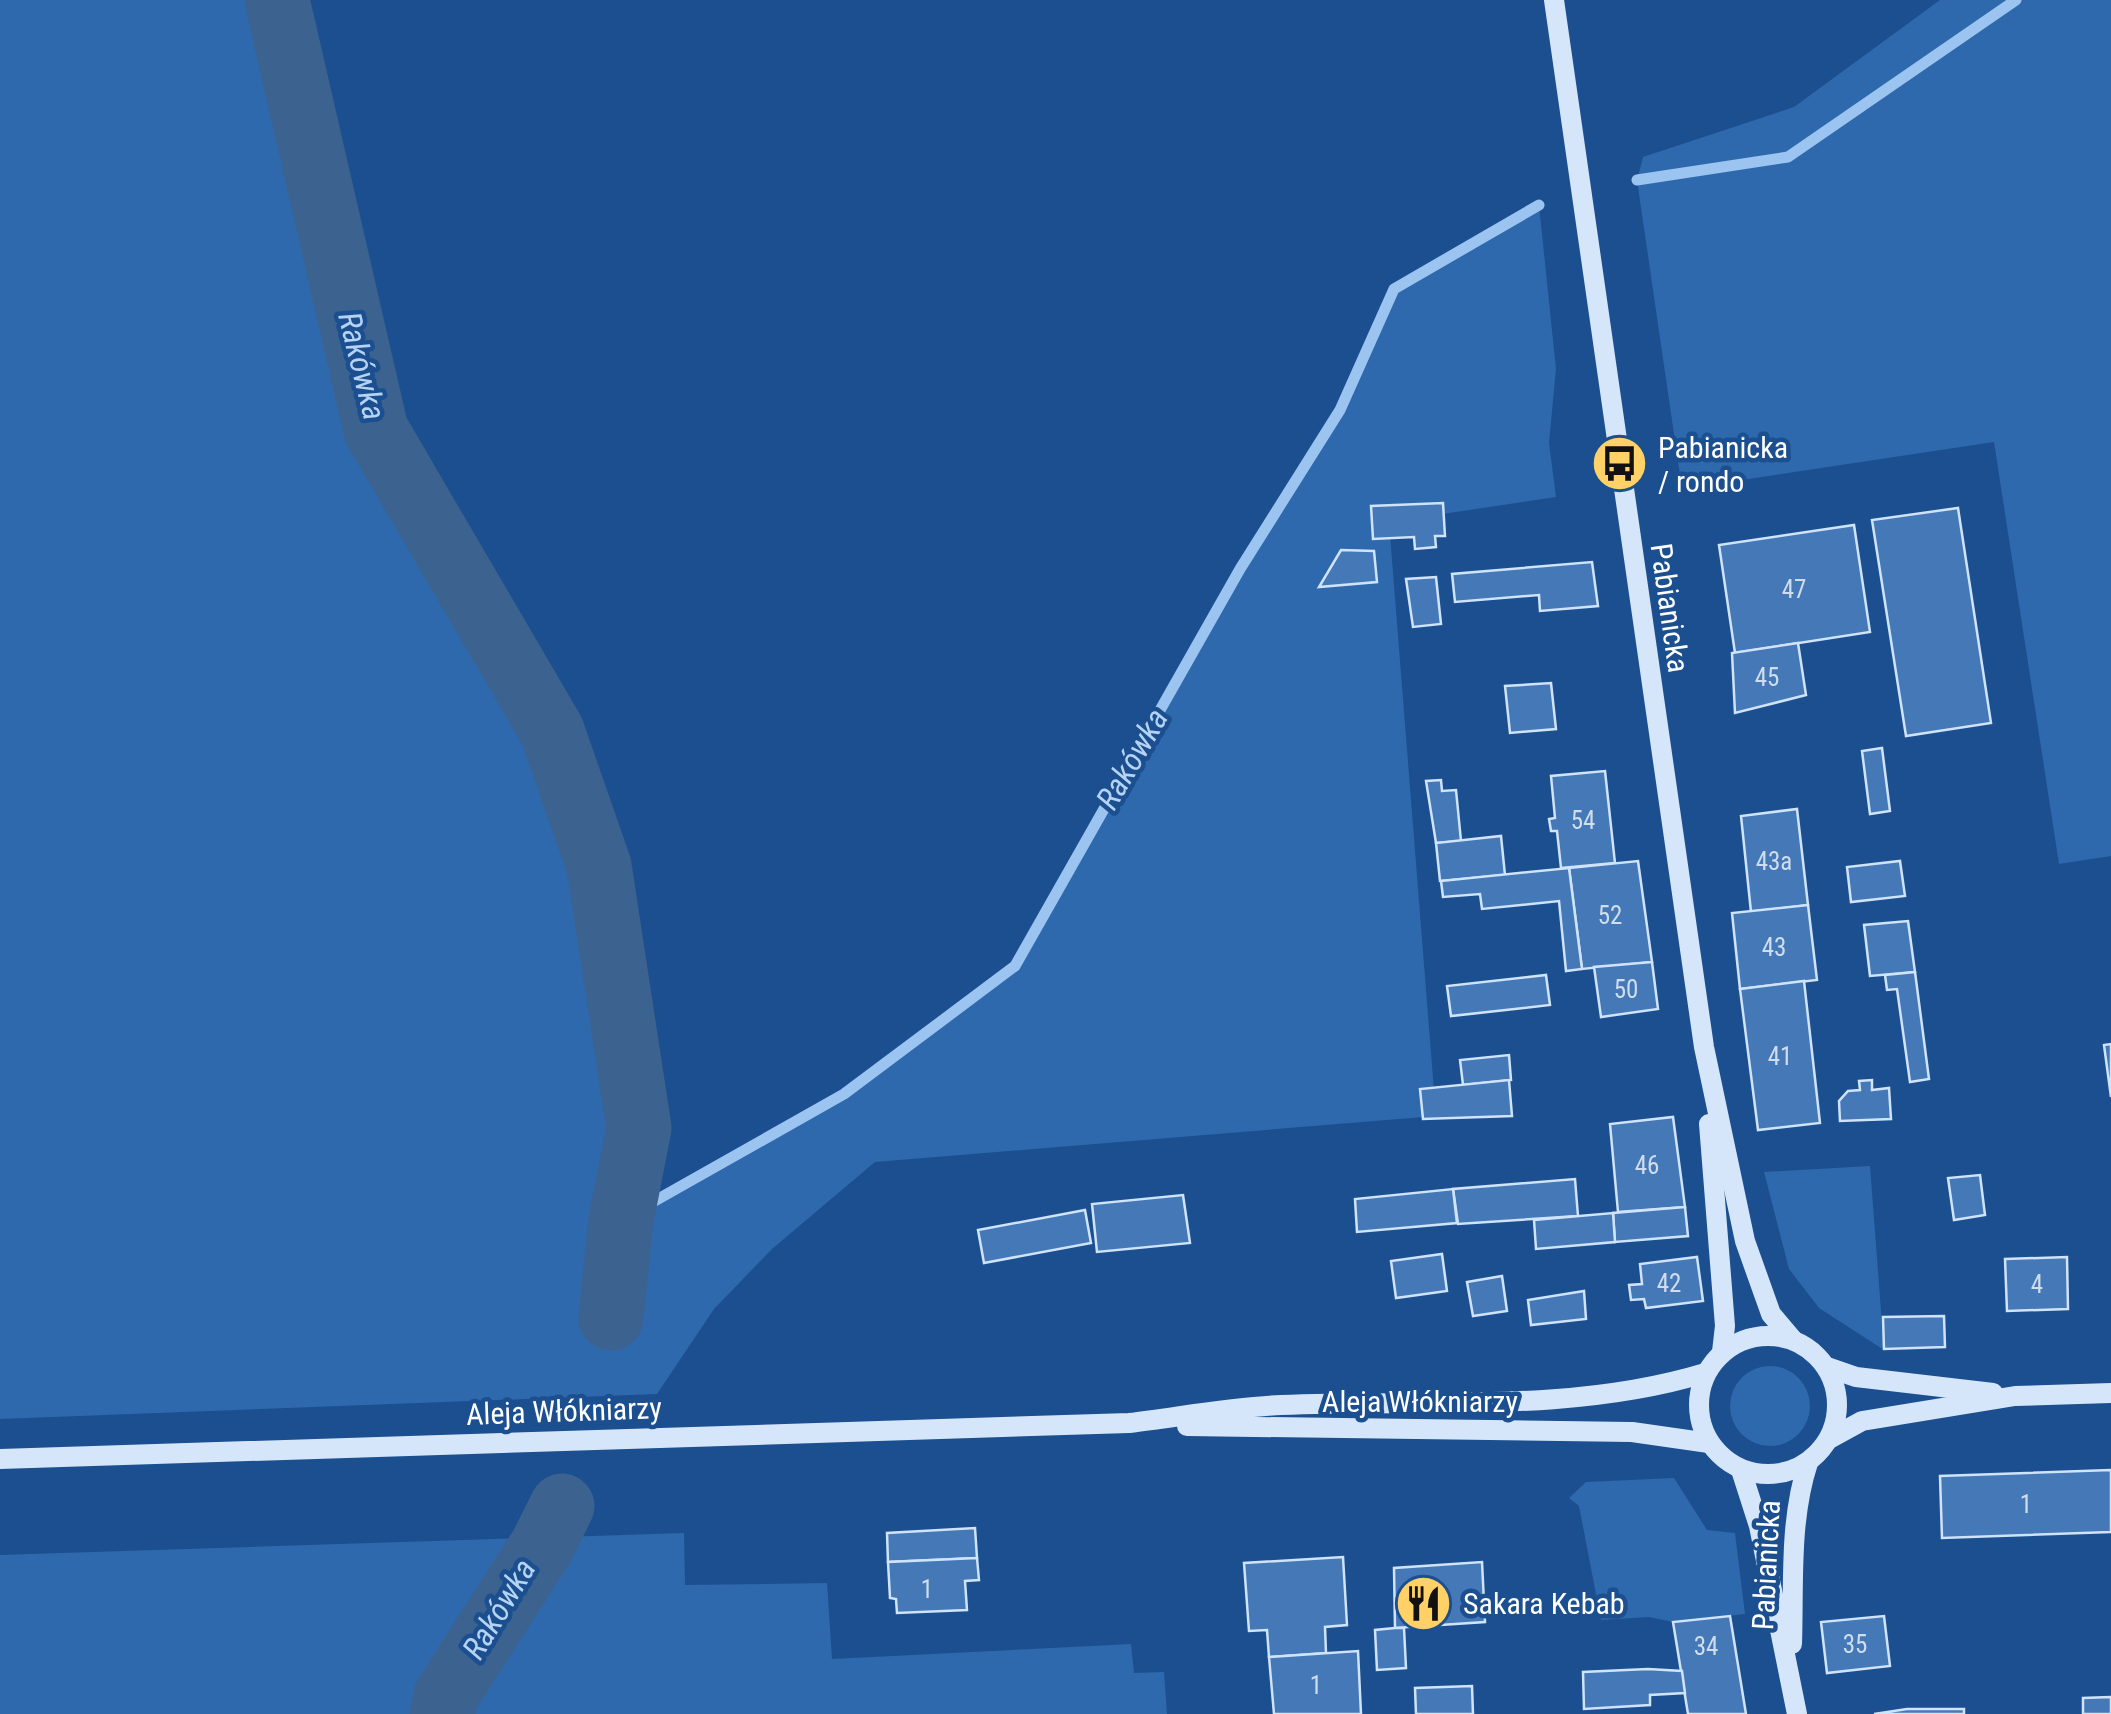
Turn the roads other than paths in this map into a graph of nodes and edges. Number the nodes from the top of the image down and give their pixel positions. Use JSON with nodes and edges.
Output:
{"nodes":[{"id":1,"x":1554,"y":0,"type":"edge"},
{"id":2,"x":1704,"y":1047,"type":"junction"},
{"id":3,"x":1792,"y":1340,"type":"junction"},
{"id":4,"x":1722,"y":1352,"type":"junction"},
{"id":5,"x":1827,"y":1367,"type":"junction"},
{"id":6,"x":1706,"y":1372,"type":"junction"},
{"id":7,"x":2111,"y":1393,"type":"edge"},
{"id":8,"x":2014,"y":1396,"type":"junction"},
{"id":9,"x":1130,"y":1423,"type":"junction"},
{"id":10,"x":1830,"y":1438,"type":"junction"},
{"id":11,"x":1709,"y":1443,"type":"junction"},
{"id":12,"x":0,"y":1459,"type":"edge"},
{"id":13,"x":1808,"y":1463,"type":"junction"},
{"id":14,"x":1741,"y":1470,"type":"junction"},
{"id":15,"x":1792,"y":1671,"type":"junction"},
{"id":16,"x":1797,"y":1714,"type":"edge"}],
"edges":[{"from":1,"to":2,"type":"main road","name":"Pabianicka"},
{"from":2,"to":3,"type":"main road","name":"Pabianicka"},
{"from":2,"to":4,"type":"main road","name":"Pabianicka"},
{"from":3,"to":4,"type":"main road"},
{"from":3,"to":5,"type":"main road"},
{"from":4,"to":6,"type":"main road"},
{"from":5,"to":8,"type":"main road"},
{"from":5,"to":10,"type":"main road"},
{"from":6,"to":9,"type":"main road","name":"Aleja Włókniarzy"},
{"from":6,"to":11,"type":"main road"},
{"from":7,"to":8,"type":"main road"},
{"from":8,"to":10,"type":"main road"},
{"from":9,"to":11,"type":"main road","name":"Aleja Włókniarzy"},
{"from":9,"to":12,"type":"main road","name":"Aleja Włókniarzy"},
{"from":10,"to":13,"type":"main road"},
{"from":11,"to":14,"type":"main road"},
{"from":13,"to":14,"type":"main road"},
{"from":13,"to":15,"type":"main road","name":"Pabianicka"},
{"from":14,"to":15,"type":"main road","name":"Pabianicka"},
{"from":15,"to":16,"type":"main road","name":"Pabianicka"}]}
